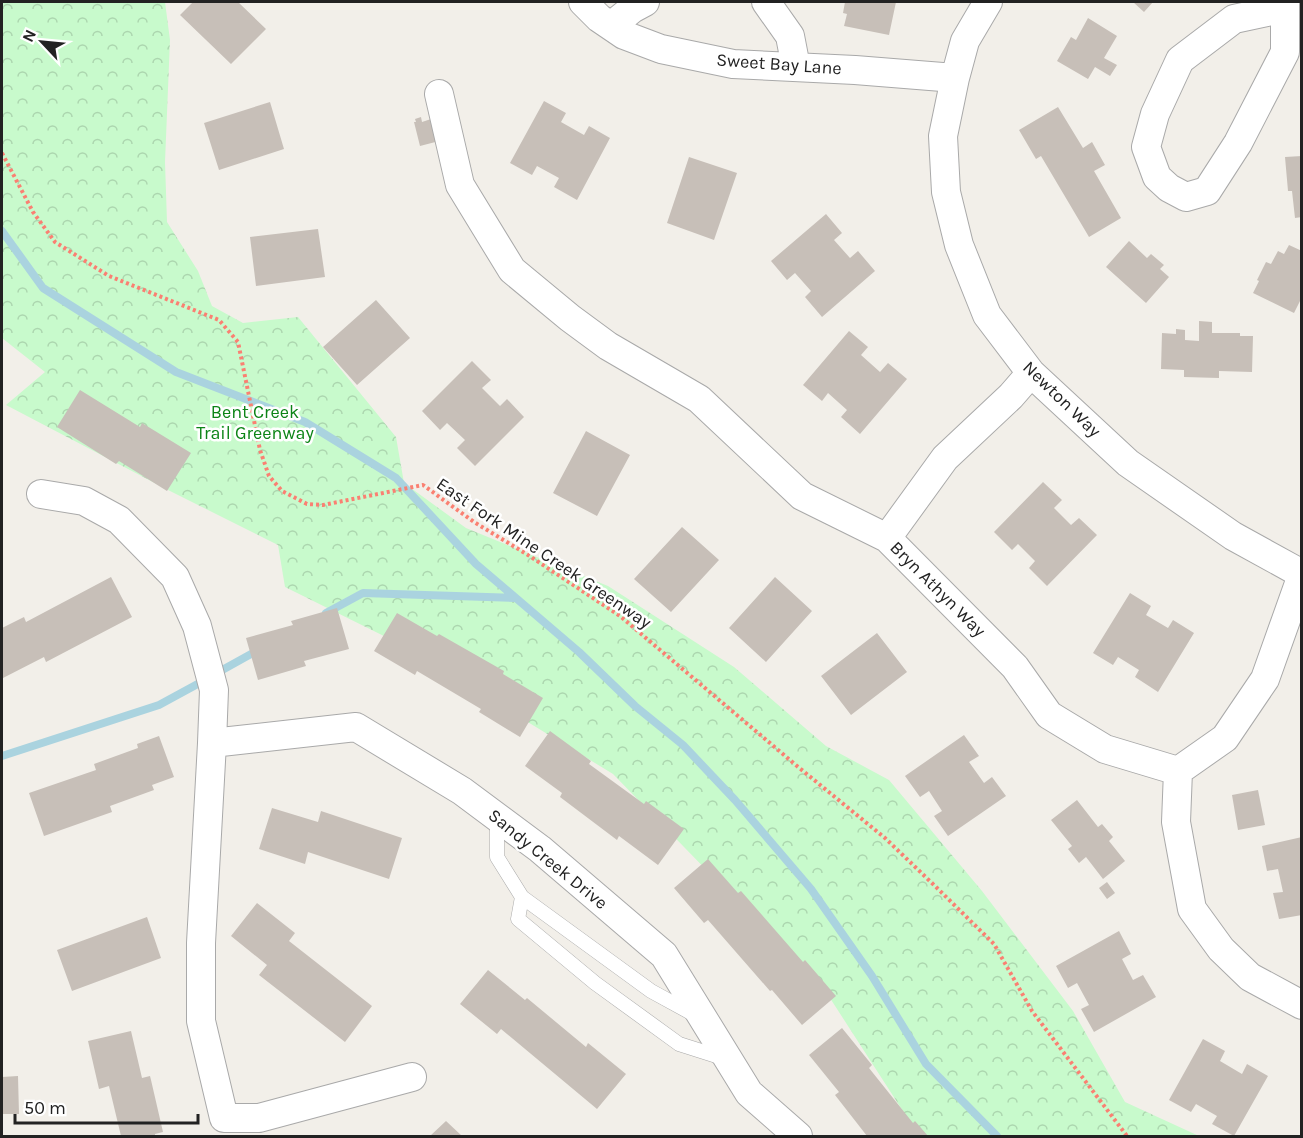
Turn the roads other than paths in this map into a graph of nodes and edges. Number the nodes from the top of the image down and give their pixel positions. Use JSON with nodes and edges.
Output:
{"nodes":[{"id":1,"x":583,"y":2,"type":"edge"},
{"id":2,"x":645,"y":2,"type":"edge"},
{"id":3,"x":766,"y":2,"type":"edge"},
{"id":4,"x":988,"y":2,"type":"edge"},
{"id":5,"x":1285,"y":5,"type":"edge"},
{"id":6,"x":611,"y":26,"type":"junction"},
{"id":7,"x":796,"y":67,"type":"junction"},
{"id":8,"x":955,"y":78,"type":"junction"},
{"id":9,"x":439,"y":94,"type":"dead end"},
{"id":10,"x":1031,"y":373,"type":"junction"},
{"id":11,"x":41,"y":494,"type":"dead end"},
{"id":12,"x":887,"y":538,"type":"junction"},
{"id":13,"x":1302,"y":574,"type":"edge"},
{"id":14,"x":212,"y":743,"type":"junction"},
{"id":15,"x":1178,"y":771,"type":"junction"},
{"id":16,"x":496,"y":816,"type":"junction"},
{"id":17,"x":522,"y":897,"type":"junction"},
{"id":18,"x":1302,"y":1005,"type":"edge"},
{"id":19,"x":703,"y":1019,"type":"junction"},
{"id":20,"x":728,"y":1060,"type":"junction"},
{"id":21,"x":412,"y":1077,"type":"dead end"},
{"id":22,"x":769,"y":1127,"type":"edge"},
{"id":23,"x":798,"y":1137,"type":"edge"}],
"edges":[{"from":1,"to":6,"type":"street","name":"Sweet Bay Lane"},
{"from":2,"to":6,"type":"street"},
{"from":3,"to":7,"type":"street"},
{"from":4,"to":8,"type":"street","name":"Newton Way"},
{"from":5,"to":5,"type":"street"},
{"from":6,"to":7,"type":"street","name":"Sweet Bay Lane"},
{"from":7,"to":8,"type":"street","name":"Sweet Bay Lane"},
{"from":8,"to":10,"type":"street","name":"Newton Way"},
{"from":9,"to":12,"type":"street","name":"Bryn Athyn Way"},
{"from":10,"to":12,"type":"street"},
{"from":10,"to":13,"type":"street","name":"Newton Way"},
{"from":11,"to":14,"type":"street"},
{"from":12,"to":15,"type":"street","name":"Bryn Athyn Way"},
{"from":13,"to":15,"type":"street"},
{"from":14,"to":16,"type":"street","name":"Sandy Creek Drive"},
{"from":14,"to":21,"type":"street"},
{"from":15,"to":18,"type":"street"},
{"from":16,"to":17,"type":"lane"},
{"from":16,"to":19,"type":"street","name":"Sandy Creek Drive"},
{"from":17,"to":19,"type":"lane"},
{"from":17,"to":20,"type":"lane"},
{"from":19,"to":20,"type":"street","name":"Sandy Creek Drive"},
{"from":20,"to":22,"type":"street","name":"Sandy Creek Drive"},
{"from":22,"to":23,"type":"street","name":"Sandy Creek Drive"}]}
